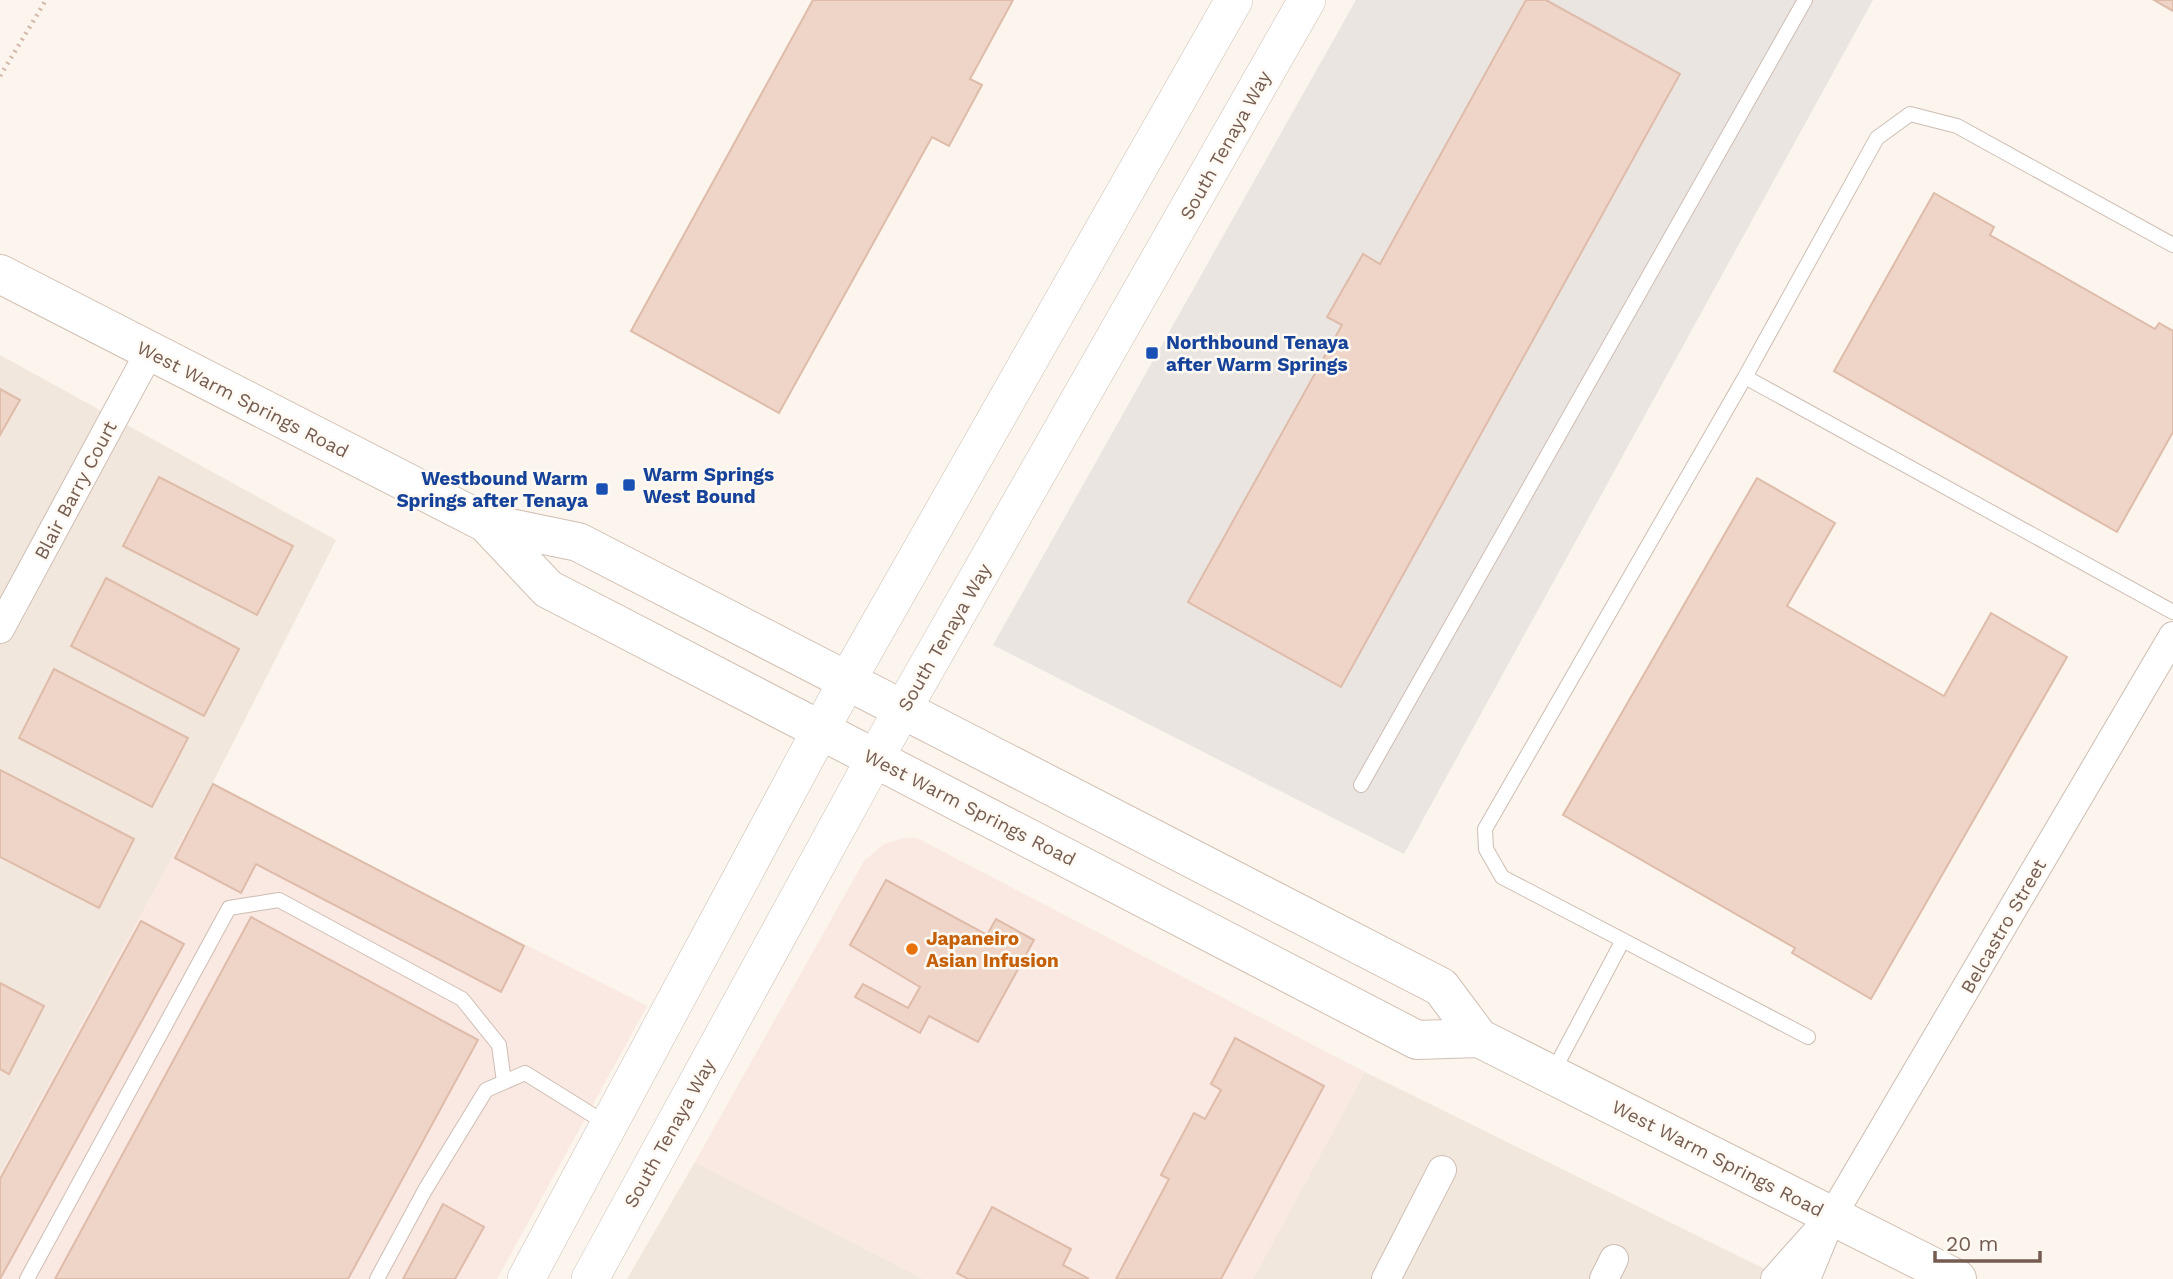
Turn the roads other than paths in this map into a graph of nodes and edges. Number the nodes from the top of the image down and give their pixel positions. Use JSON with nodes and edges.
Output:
{"nodes":[{"id":1,"x":1234,"y":0,"type":"edge"},
{"id":2,"x":1307,"y":0,"type":"edge"},
{"id":3,"x":1805,"y":0,"type":"edge"},
{"id":4,"x":2173,"y":245,"type":"edge"},
{"id":5,"x":0,"y":274,"type":"edge"},
{"id":6,"x":150,"y":351,"type":"junction"},
{"id":7,"x":1745,"y":377,"type":"junction"},
{"id":8,"x":486,"y":523,"type":"junction"},
{"id":9,"x":2173,"y":612,"type":"edge"},
{"id":10,"x":0,"y":629,"type":"edge"},
{"id":11,"x":2173,"y":636,"type":"edge"},
{"id":12,"x":848,"y":679,"type":"junction"},
{"id":13,"x":904,"y":708,"type":"junction"},
{"id":14,"x":820,"y":730,"type":"junction"},
{"id":15,"x":875,"y":758,"type":"junction"},
{"id":16,"x":1361,"y":785,"type":"dead end"},
{"id":17,"x":1623,"y":940,"type":"junction"},
{"id":18,"x":1808,"y":1037,"type":"dead end"},
{"id":19,"x":1479,"y":1038,"type":"junction"},
{"id":20,"x":1551,"y":1075,"type":"junction"},
{"id":21,"x":504,"y":1082,"type":"junction"},
{"id":22,"x":609,"y":1125,"type":"junction"},
{"id":23,"x":1442,"y":1170,"type":"dead end"},
{"id":24,"x":1832,"y":1216,"type":"junction"},
{"id":25,"x":27,"y":1279,"type":"edge"},
{"id":26,"x":377,"y":1279,"type":"edge"},
{"id":27,"x":526,"y":1279,"type":"edge"},
{"id":28,"x":590,"y":1279,"type":"edge"},
{"id":29,"x":1386,"y":1279,"type":"edge"},
{"id":30,"x":1775,"y":1279,"type":"edge"},
{"id":31,"x":1806,"y":1279,"type":"edge"},
{"id":32,"x":1957,"y":1279,"type":"edge"}],
"edges":[{"from":1,"to":12,"type":"street"},
{"from":2,"to":13,"type":"street","name":"South Tenaya Way"},
{"from":3,"to":16,"type":"lane"},
{"from":4,"to":7,"type":"lane"},
{"from":5,"to":6,"type":"main road","name":"West Warm Springs Road"},
{"from":6,"to":8,"type":"main road","name":"West Warm Springs Road"},
{"from":6,"to":10,"type":"street","name":"Blair Barry Court"},
{"from":7,"to":9,"type":"lane"},
{"from":7,"to":17,"type":"lane"},
{"from":8,"to":12,"type":"main road","name":"West Warm Springs Road"},
{"from":8,"to":14,"type":"main road","name":"West Warm Springs Road"},
{"from":11,"to":24,"type":"street","name":"Belcastro Street"},
{"from":12,"to":13,"type":"main road","name":"West Warm Springs Road"},
{"from":12,"to":14,"type":"street"},
{"from":13,"to":15,"type":"street","name":"South Tenaya Way"},
{"from":13,"to":19,"type":"main road","name":"West Warm Springs Road"},
{"from":14,"to":15,"type":"main road","name":"West Warm Springs Road"},
{"from":14,"to":22,"type":"street"},
{"from":15,"to":19,"type":"main road","name":"West Warm Springs Road"},
{"from":15,"to":28,"type":"street","name":"South Tenaya Way"},
{"from":17,"to":18,"type":"lane"},
{"from":17,"to":20,"type":"lane"},
{"from":19,"to":20,"type":"main road","name":"West Warm Springs Road"},
{"from":20,"to":24,"type":"main road","name":"West Warm Springs Road"},
{"from":21,"to":22,"type":"lane"},
{"from":21,"to":25,"type":"lane"},
{"from":21,"to":26,"type":"lane"},
{"from":22,"to":27,"type":"street"},
{"from":23,"to":29,"type":"street"},
{"from":24,"to":30,"type":"street","name":"Belcastro Street"},
{"from":24,"to":31,"type":"street","name":"Belcastro Street"},
{"from":24,"to":32,"type":"main road","name":"West Warm Springs Road"}]}
